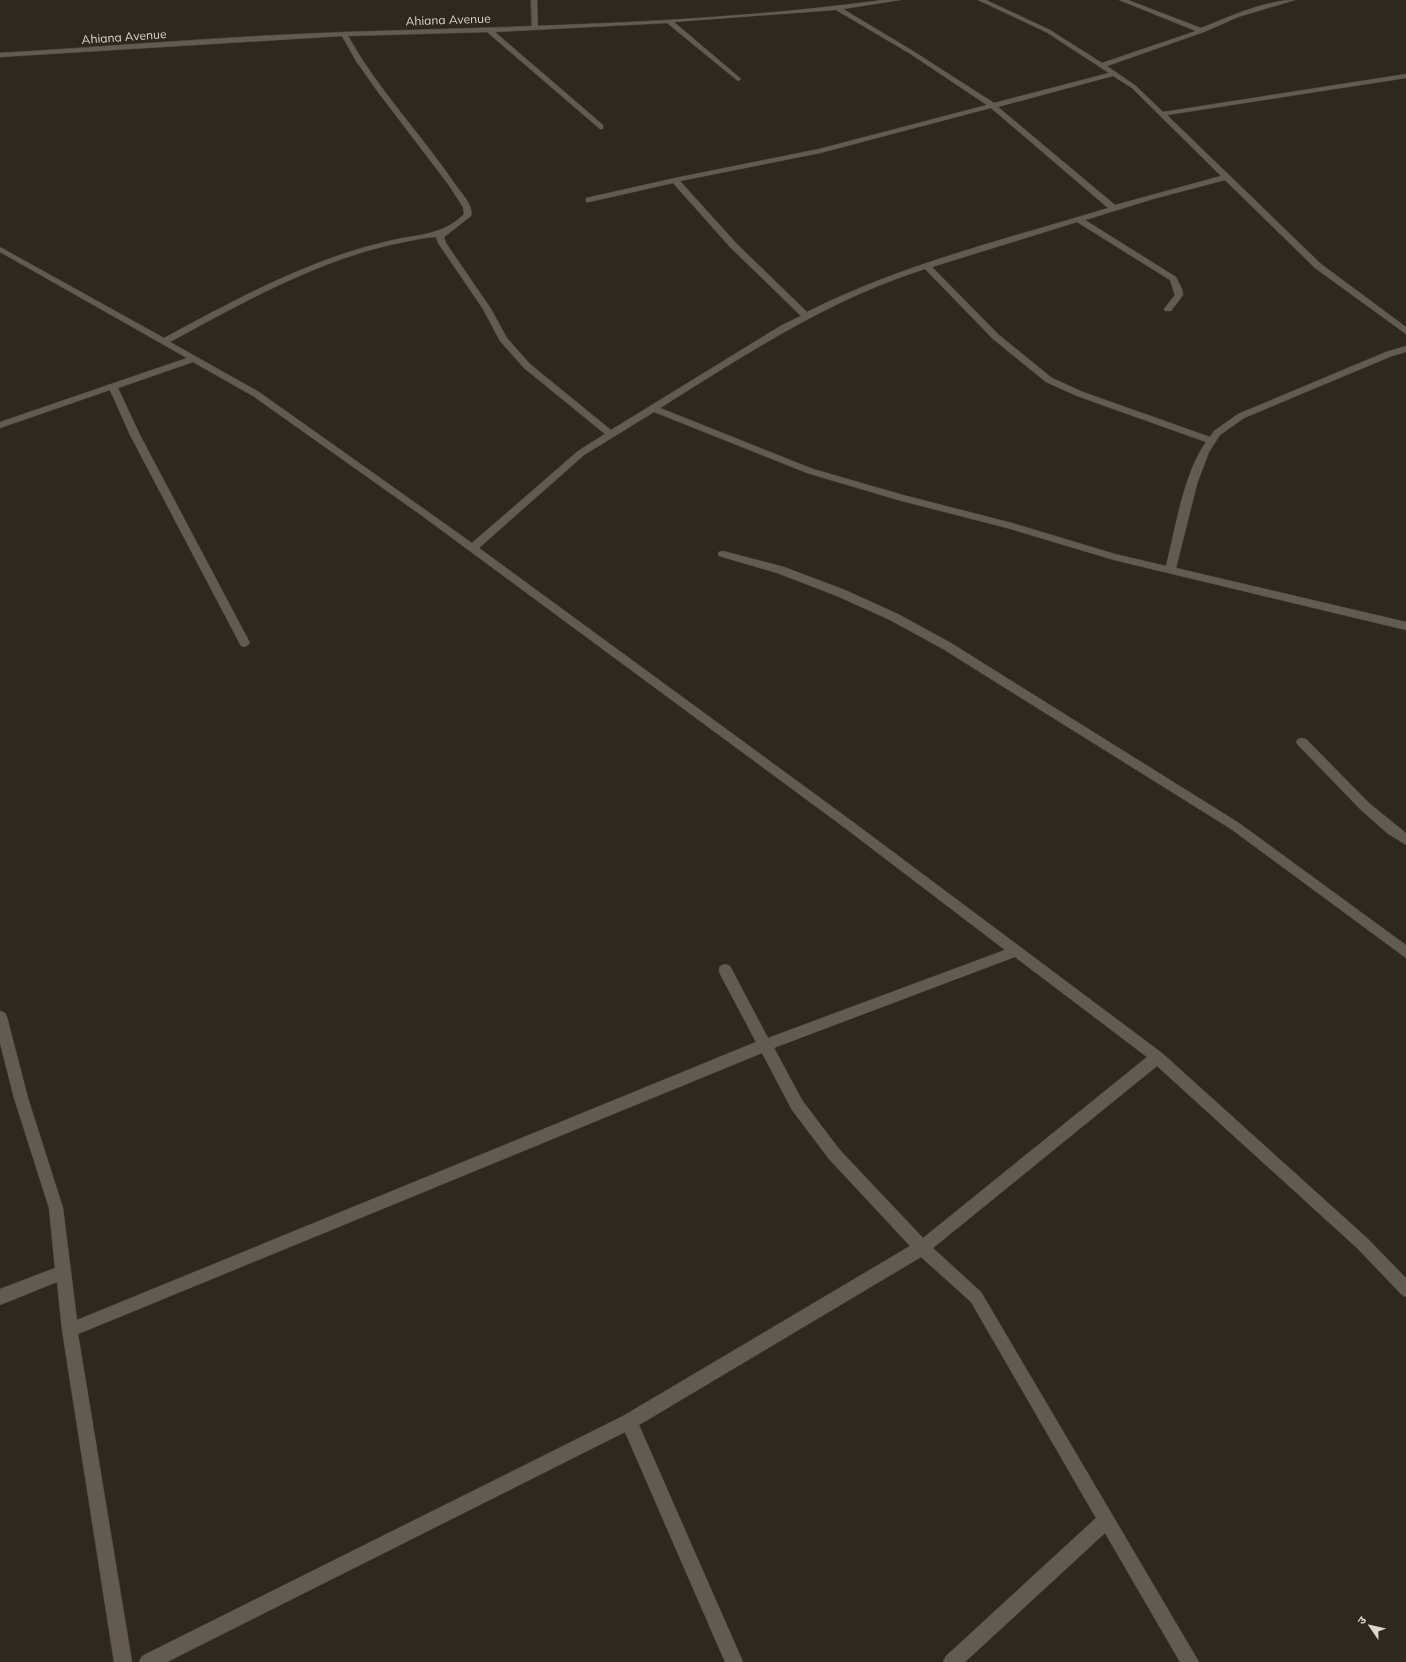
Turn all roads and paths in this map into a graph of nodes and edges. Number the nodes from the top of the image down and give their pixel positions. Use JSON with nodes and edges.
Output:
{"nodes":[{"id":1,"x":534,"y":0,"type":"edge"},
{"id":2,"x":897,"y":0,"type":"edge"},
{"id":3,"x":981,"y":0,"type":"edge"},
{"id":4,"x":1122,"y":0,"type":"edge"},
{"id":5,"x":1290,"y":0,"type":"edge"},
{"id":6,"x":837,"y":8,"type":"junction"},
{"id":7,"x":668,"y":21,"type":"junction"},
{"id":8,"x":535,"y":28,"type":"junction"},
{"id":9,"x":489,"y":30,"type":"junction"},
{"id":10,"x":1202,"y":30,"type":"junction"},
{"id":11,"x":344,"y":34,"type":"junction"},
{"id":12,"x":0,"y":56,"type":"edge"},
{"id":13,"x":1101,"y":66,"type":"junction"},
{"id":14,"x":1114,"y":74,"type":"junction"},
{"id":15,"x":1406,"y":76,"type":"edge"},
{"id":16,"x":738,"y":79,"type":"dead end"},
{"id":17,"x":993,"y":106,"type":"junction"},
{"id":18,"x":1161,"y":114,"type":"junction"},
{"id":19,"x":600,"y":127,"type":"dead end"},
{"id":20,"x":1226,"y":177,"type":"junction"},
{"id":21,"x":675,"y":180,"type":"junction"},
{"id":22,"x":589,"y":200,"type":"dead end"},
{"id":23,"x":1113,"y":208,"type":"junction"},
{"id":24,"x":1078,"y":219,"type":"junction"},
{"id":25,"x":443,"y":233,"type":"junction"},
{"id":26,"x":0,"y":249,"type":"edge"},
{"id":27,"x":927,"y":266,"type":"junction"},
{"id":28,"x":1168,"y":309,"type":"dead end"},
{"id":29,"x":806,"y":316,"type":"junction"},
{"id":30,"x":1406,"y":331,"type":"edge"},
{"id":31,"x":164,"y":342,"type":"junction"},
{"id":32,"x":1406,"y":349,"type":"edge"},
{"id":33,"x":193,"y":359,"type":"junction"},
{"id":34,"x":112,"y":387,"type":"junction"},
{"id":35,"x":652,"y":408,"type":"junction"},
{"id":36,"x":0,"y":425,"type":"edge"},
{"id":37,"x":610,"y":434,"type":"junction"},
{"id":38,"x":1212,"y":440,"type":"junction"},
{"id":39,"x":472,"y":549,"type":"junction"},
{"id":40,"x":723,"y":554,"type":"dead end"},
{"id":41,"x":1170,"y":570,"type":"junction"},
{"id":42,"x":1406,"y":626,"type":"edge"},
{"id":43,"x":245,"y":643,"type":"dead end"},
{"id":44,"x":1302,"y":742,"type":"dead end"},
{"id":45,"x":1406,"y":840,"type":"edge"},
{"id":46,"x":1017,"y":951,"type":"junction"},
{"id":47,"x":1406,"y":952,"type":"edge"},
{"id":48,"x":725,"y":970,"type":"dead end"},
{"id":49,"x":0,"y":1017,"type":"edge"},
{"id":50,"x":765,"y":1045,"type":"junction"},
{"id":51,"x":1157,"y":1057,"type":"junction"},
{"id":52,"x":922,"y":1248,"type":"junction"},
{"id":53,"x":64,"y":1272,"type":"junction"},
{"id":54,"x":1406,"y":1289,"type":"edge"},
{"id":55,"x":0,"y":1297,"type":"edge"},
{"id":56,"x":70,"y":1330,"type":"junction"},
{"id":57,"x":629,"y":1422,"type":"junction"},
{"id":58,"x":1107,"y":1519,"type":"junction"},
{"id":59,"x":123,"y":1662,"type":"edge"},
{"id":60,"x":148,"y":1662,"type":"edge"},
{"id":61,"x":734,"y":1662,"type":"edge"},
{"id":62,"x":952,"y":1662,"type":"edge"},
{"id":63,"x":1190,"y":1662,"type":"edge"}],
"edges":[{"from":1,"to":8,"type":"street"},
{"from":2,"to":6,"type":"street","name":"Ahiana Avenue"},
{"from":3,"to":13,"type":"street"},
{"from":4,"to":10,"type":"street"},
{"from":5,"to":10,"type":"street"},
{"from":6,"to":7,"type":"street","name":"Ahiana Avenue"},
{"from":6,"to":17,"type":"street"},
{"from":7,"to":8,"type":"street","name":"Ahiana Avenue"},
{"from":7,"to":16,"type":"street"},
{"from":8,"to":9,"type":"street","name":"Ahiana Avenue"},
{"from":9,"to":11,"type":"street","name":"Ahiana Avenue"},
{"from":9,"to":19,"type":"street"},
{"from":10,"to":13,"type":"street"},
{"from":11,"to":12,"type":"street","name":"Ahiana Avenue"},
{"from":11,"to":25,"type":"street"},
{"from":13,"to":14,"type":"street"},
{"from":14,"to":17,"type":"street"},
{"from":14,"to":18,"type":"street"},
{"from":15,"to":18,"type":"street"},
{"from":17,"to":21,"type":"street"},
{"from":17,"to":23,"type":"street"},
{"from":18,"to":20,"type":"street"},
{"from":20,"to":23,"type":"street"},
{"from":20,"to":30,"type":"street"},
{"from":21,"to":22,"type":"street"},
{"from":21,"to":29,"type":"street"},
{"from":23,"to":24,"type":"street"},
{"from":24,"to":27,"type":"street"},
{"from":24,"to":28,"type":"street"},
{"from":25,"to":31,"type":"street"},
{"from":25,"to":37,"type":"street"},
{"from":26,"to":31,"type":"street"},
{"from":27,"to":29,"type":"street"},
{"from":27,"to":38,"type":"street"},
{"from":29,"to":35,"type":"street"},
{"from":31,"to":33,"type":"street"},
{"from":32,"to":38,"type":"street"},
{"from":33,"to":34,"type":"street"},
{"from":33,"to":39,"type":"street"},
{"from":34,"to":36,"type":"street"},
{"from":34,"to":43,"type":"street"},
{"from":35,"to":37,"type":"street"},
{"from":35,"to":41,"type":"street"},
{"from":37,"to":39,"type":"street"},
{"from":38,"to":41,"type":"street"},
{"from":39,"to":46,"type":"street"},
{"from":40,"to":47,"type":"street"},
{"from":41,"to":42,"type":"street"},
{"from":44,"to":45,"type":"street"},
{"from":46,"to":50,"type":"street"},
{"from":46,"to":51,"type":"street"},
{"from":48,"to":50,"type":"street"},
{"from":49,"to":53,"type":"street"},
{"from":50,"to":52,"type":"street"},
{"from":50,"to":56,"type":"street"},
{"from":51,"to":52,"type":"street"},
{"from":51,"to":54,"type":"street"},
{"from":52,"to":57,"type":"street"},
{"from":52,"to":58,"type":"street"},
{"from":53,"to":55,"type":"street"},
{"from":53,"to":56,"type":"street"},
{"from":56,"to":59,"type":"street"},
{"from":57,"to":60,"type":"street"},
{"from":57,"to":61,"type":"street"},
{"from":58,"to":62,"type":"street"},
{"from":58,"to":63,"type":"street"}]}
